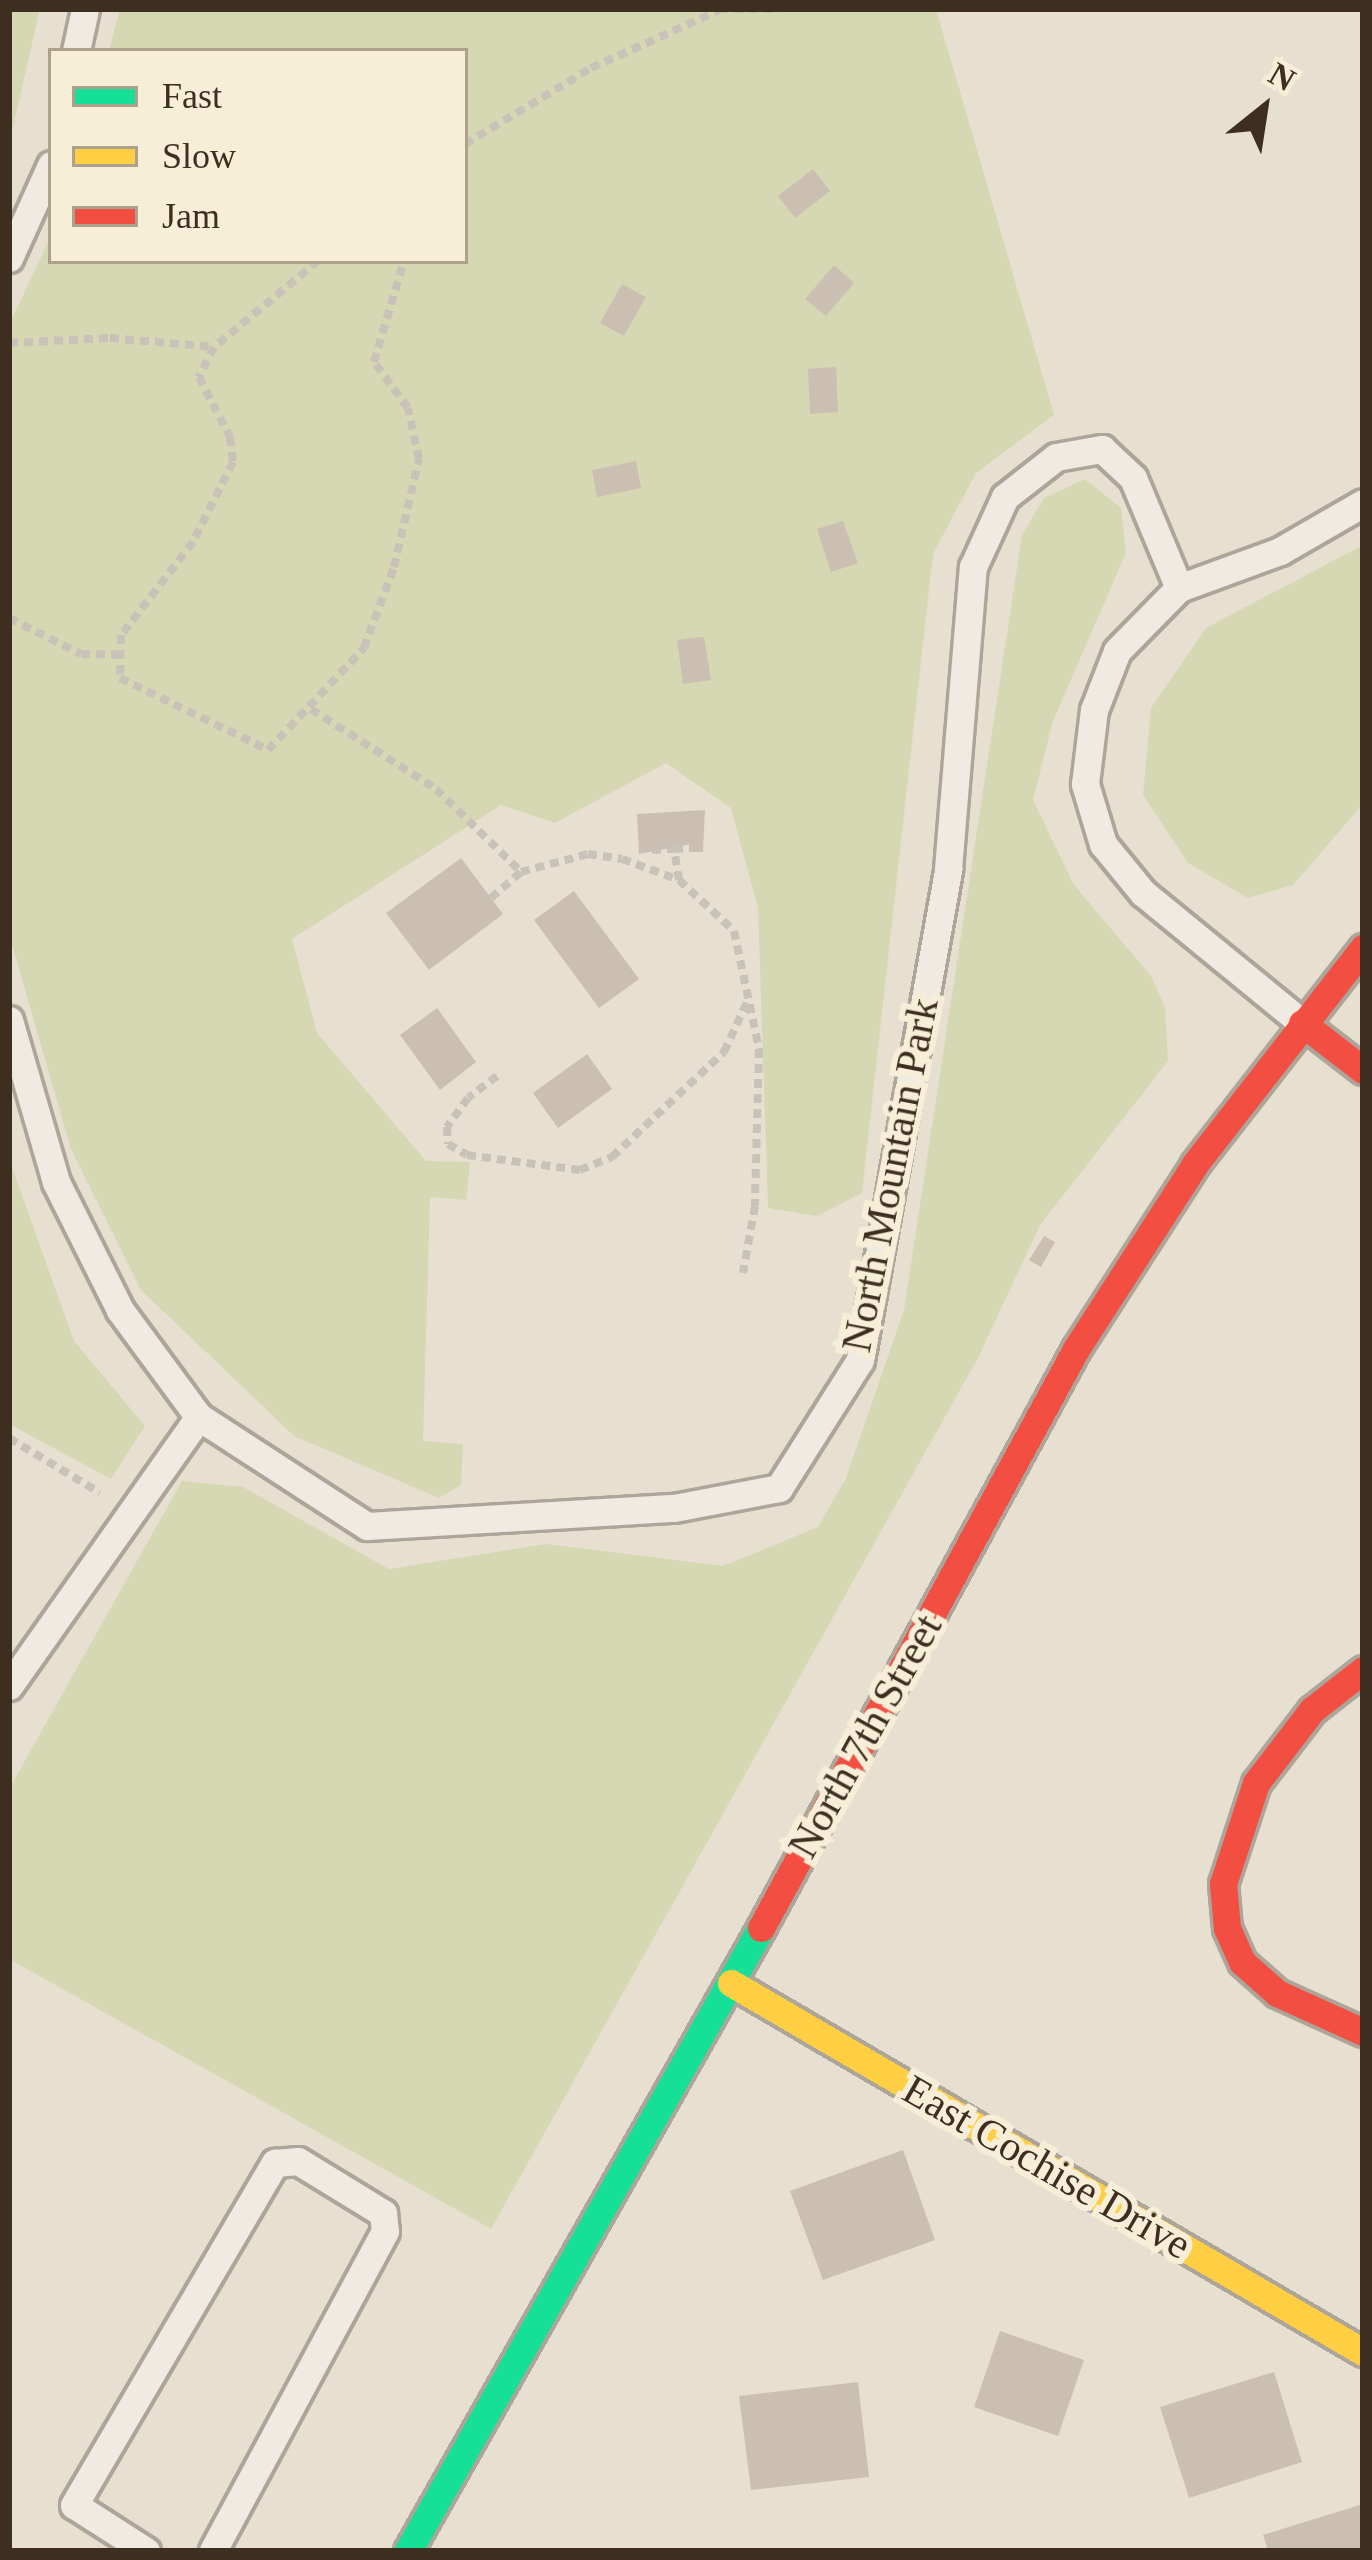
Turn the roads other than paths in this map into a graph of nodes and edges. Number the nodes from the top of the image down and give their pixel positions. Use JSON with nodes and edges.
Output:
{"nodes":[{"id":1,"x":85,"y":9,"type":"edge"},
{"id":2,"x":77,"y":48,"type":"edge"},
{"id":3,"x":48,"y":172,"type":"edge"},
{"id":4,"x":9,"y":258,"type":"edge"},
{"id":5,"x":1363,"y":503,"type":"edge"},
{"id":6,"x":1179,"y":588,"type":"junction"},
{"id":7,"x":1363,"y":948,"type":"edge"},
{"id":8,"x":9,"y":1020,"type":"edge"},
{"id":9,"x":1302,"y":1023,"type":"junction"},
{"id":10,"x":1363,"y":1070,"type":"edge"},
{"id":11,"x":199,"y":1417,"type":"junction"},
{"id":12,"x":1363,"y":1670,"type":"edge"},
{"id":13,"x":9,"y":1686,"type":"edge"},
{"id":14,"x":731,"y":1983,"type":"junction"},
{"id":15,"x":1363,"y":2032,"type":"edge"},
{"id":16,"x":1363,"y":2352,"type":"edge"},
{"id":17,"x":146,"y":2551,"type":"edge"},
{"id":18,"x":212,"y":2551,"type":"edge"},
{"id":19,"x":408,"y":2551,"type":"edge"}],
"edges":[{"from":1,"to":2,"type":"lane"},
{"from":3,"to":4,"type":"lane"},
{"from":5,"to":6,"type":"lane"},
{"from":6,"to":9,"type":"lane"},
{"from":6,"to":11,"type":"lane","name":"North Mountain Park"},
{"from":7,"to":9,"type":"main road","name":"North 7th Street"},
{"from":8,"to":11,"type":"lane","name":"North Mountain Park"},
{"from":9,"to":10,"type":"main road"},
{"from":9,"to":14,"type":"main road","name":"North 7th Street"},
{"from":11,"to":13,"type":"lane"},
{"from":12,"to":15,"type":"main road"},
{"from":14,"to":16,"type":"main road","name":"East Cochise Drive"},
{"from":14,"to":19,"type":"main road","name":"North 7th Street"},
{"from":17,"to":18,"type":"lane"}]}
